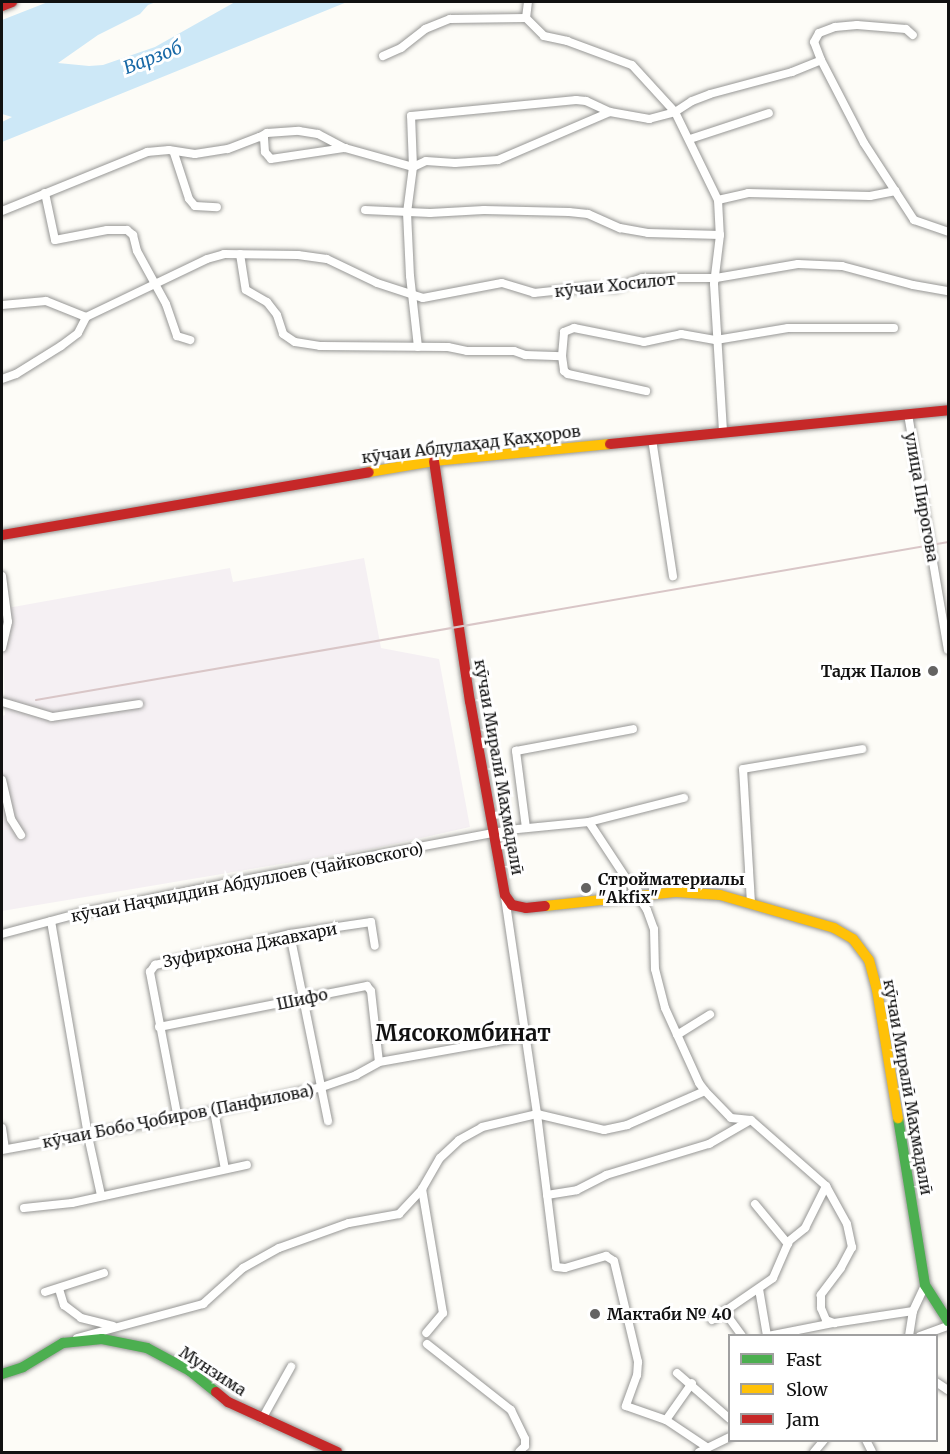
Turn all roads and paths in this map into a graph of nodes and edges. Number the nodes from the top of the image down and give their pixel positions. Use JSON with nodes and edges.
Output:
{"nodes":[{"id":1,"x":12,"y":2,"type":"edge"},
{"id":2,"x":528,"y":2,"type":"edge"},
{"id":3,"x":2,"y":6,"type":"edge"},
{"id":4,"x":526,"y":18,"type":"junction"},
{"id":5,"x":913,"y":34,"type":"dead end"},
{"id":6,"x":383,"y":56,"type":"dead end"},
{"id":7,"x":821,"y":60,"type":"junction"},
{"id":8,"x":610,"y":112,"type":"junction"},
{"id":9,"x":675,"y":112,"type":"junction"},
{"id":10,"x":769,"y":113,"type":"dead end"},
{"id":11,"x":260,"y":137,"type":"junction"},
{"id":12,"x":690,"y":139,"type":"junction"},
{"id":13,"x":345,"y":148,"type":"junction"},
{"id":14,"x":174,"y":153,"type":"junction"},
{"id":15,"x":413,"y":167,"type":"junction"},
{"id":16,"x":896,"y":191,"type":"junction"},
{"id":17,"x":45,"y":193,"type":"junction"},
{"id":18,"x":718,"y":200,"type":"junction"},
{"id":19,"x":217,"y":207,"type":"dead end"},
{"id":20,"x":365,"y":210,"type":"dead end"},
{"id":21,"x":2,"y":211,"type":"edge"},
{"id":22,"x":407,"y":213,"type":"junction"},
{"id":23,"x":948,"y":232,"type":"edge"},
{"id":24,"x":720,"y":235,"type":"junction"},
{"id":25,"x":240,"y":254,"type":"junction"},
{"id":26,"x":716,"y":278,"type":"junction"},
{"id":27,"x":154,"y":284,"type":"junction"},
{"id":28,"x":948,"y":291,"type":"edge"},
{"id":29,"x":412,"y":294,"type":"junction"},
{"id":30,"x":2,"y":305,"type":"edge"},
{"id":31,"x":86,"y":317,"type":"junction"},
{"id":32,"x":894,"y":328,"type":"dead end"},
{"id":33,"x":190,"y":340,"type":"dead end"},
{"id":34,"x":716,"y":340,"type":"junction"},
{"id":35,"x":418,"y":347,"type":"junction"},
{"id":36,"x":562,"y":356,"type":"junction"},
{"id":37,"x":2,"y":379,"type":"edge"},
{"id":38,"x":646,"y":391,"type":"dead end"},
{"id":39,"x":948,"y":410,"type":"edge"},
{"id":40,"x":908,"y":414,"type":"junction"},
{"id":41,"x":723,"y":431,"type":"junction"},
{"id":42,"x":652,"y":438,"type":"junction"},
{"id":43,"x":434,"y":461,"type":"junction"},
{"id":44,"x":2,"y":535,"type":"edge"},
{"id":45,"x":2,"y":576,"type":"edge"},
{"id":46,"x":673,"y":576,"type":"dead end"},
{"id":47,"x":2,"y":647,"type":"edge"},
{"id":48,"x":948,"y":650,"type":"edge"},
{"id":49,"x":2,"y":702,"type":"edge"},
{"id":50,"x":139,"y":704,"type":"dead end"},
{"id":51,"x":633,"y":729,"type":"dead end"},
{"id":52,"x":862,"y":749,"type":"dead end"},
{"id":53,"x":2,"y":780,"type":"edge"},
{"id":54,"x":684,"y":798,"type":"dead end"},
{"id":55,"x":590,"y":822,"type":"junction"},
{"id":56,"x":526,"y":828,"type":"junction"},
{"id":57,"x":493,"y":834,"type":"junction"},
{"id":58,"x":21,"y":835,"type":"dead end"},
{"id":59,"x":505,"y":895,"type":"junction"},
{"id":60,"x":639,"y":897,"type":"junction"},
{"id":61,"x":752,"y":903,"type":"junction"},
{"id":62,"x":51,"y":921,"type":"junction"},
{"id":63,"x":2,"y":934,"type":"edge"},
{"id":64,"x":290,"y":934,"type":"junction"},
{"id":65,"x":375,"y":946,"type":"dead end"},
{"id":66,"x":301,"y":1000,"type":"junction"},
{"id":67,"x":710,"y":1014,"type":"dead end"},
{"id":68,"x":159,"y":1027,"type":"junction"},
{"id":69,"x":677,"y":1035,"type":"junction"},
{"id":70,"x":526,"y":1036,"type":"junction"},
{"id":71,"x":379,"y":1062,"type":"junction"},
{"id":72,"x":322,"y":1087,"type":"junction"},
{"id":73,"x":705,"y":1091,"type":"junction"},
{"id":74,"x":214,"y":1111,"type":"junction"},
{"id":75,"x":537,"y":1114,"type":"junction"},
{"id":76,"x":178,"y":1119,"type":"junction"},
{"id":77,"x":751,"y":1120,"type":"junction"},
{"id":78,"x":328,"y":1121,"type":"dead end"},
{"id":79,"x":2,"y":1128,"type":"edge"},
{"id":80,"x":88,"y":1136,"type":"junction"},
{"id":81,"x":3,"y":1149,"type":"edge"},
{"id":82,"x":247,"y":1165,"type":"dead end"},
{"id":83,"x":225,"y":1169,"type":"junction"},
{"id":84,"x":826,"y":1186,"type":"junction"},
{"id":85,"x":422,"y":1189,"type":"junction"},
{"id":86,"x":101,"y":1195,"type":"junction"},
{"id":87,"x":547,"y":1195,"type":"junction"},
{"id":88,"x":755,"y":1204,"type":"dead end"},
{"id":89,"x":24,"y":1209,"type":"dead end"},
{"id":90,"x":788,"y":1244,"type":"junction"},
{"id":91,"x":104,"y":1273,"type":"dead end"},
{"id":92,"x":925,"y":1285,"type":"junction"},
{"id":93,"x":59,"y":1289,"type":"junction"},
{"id":94,"x":759,"y":1289,"type":"junction"},
{"id":95,"x":45,"y":1292,"type":"dead end"},
{"id":96,"x":724,"y":1311,"type":"junction"},
{"id":97,"x":913,"y":1311,"type":"junction"},
{"id":98,"x":712,"y":1320,"type":"dead end"},
{"id":99,"x":948,"y":1321,"type":"edge"},
{"id":100,"x":834,"y":1323,"type":"junction"},
{"id":101,"x":114,"y":1326,"type":"junction"},
{"id":102,"x":948,"y":1326,"type":"edge"},
{"id":103,"x":426,"y":1333,"type":"dead end"},
{"id":104,"x":741,"y":1334,"type":"edge"},
{"id":105,"x":767,"y":1334,"type":"edge"},
{"id":106,"x":773,"y":1334,"type":"edge"},
{"id":107,"x":909,"y":1334,"type":"edge"},
{"id":108,"x":923,"y":1334,"type":"edge"},
{"id":109,"x":63,"y":1343,"type":"junction"},
{"id":110,"x":427,"y":1344,"type":"dead end"},
{"id":111,"x":291,"y":1367,"type":"dead end"},
{"id":112,"x":677,"y":1373,"type":"dead end"},
{"id":113,"x":2,"y":1374,"type":"edge"},
{"id":114,"x":692,"y":1383,"type":"junction"},
{"id":115,"x":728,"y":1418,"type":"edge"},
{"id":116,"x":262,"y":1419,"type":"junction"},
{"id":117,"x":666,"y":1420,"type":"junction"},
{"id":118,"x":728,"y":1438,"type":"edge"},
{"id":119,"x":708,"y":1448,"type":"junction"},
{"id":120,"x":337,"y":1452,"type":"edge"},
{"id":121,"x":519,"y":1452,"type":"edge"},
{"id":122,"x":699,"y":1452,"type":"edge"}],
"edges":[{"from":1,"to":3,"type":"street"},
{"from":2,"to":4,"type":"street"},
{"from":4,"to":6,"type":"street"},
{"from":4,"to":9,"type":"street"},
{"from":5,"to":7,"type":"street"},
{"from":7,"to":9,"type":"street"},
{"from":7,"to":16,"type":"street"},
{"from":8,"to":9,"type":"street"},
{"from":8,"to":15,"type":"street"},
{"from":8,"to":15,"type":"street"},
{"from":9,"to":12,"type":"street"},
{"from":10,"to":12,"type":"street"},
{"from":11,"to":13,"type":"street"},
{"from":11,"to":13,"type":"street"},
{"from":11,"to":14,"type":"street"},
{"from":12,"to":18,"type":"street"},
{"from":13,"to":15,"type":"street"},
{"from":14,"to":17,"type":"street"},
{"from":14,"to":19,"type":"street"},
{"from":15,"to":22,"type":"street"},
{"from":16,"to":18,"type":"street"},
{"from":16,"to":23,"type":"street"},
{"from":17,"to":21,"type":"street"},
{"from":17,"to":27,"type":"street"},
{"from":18,"to":24,"type":"street"},
{"from":20,"to":22,"type":"street"},
{"from":22,"to":24,"type":"street"},
{"from":22,"to":29,"type":"street"},
{"from":24,"to":26,"type":"street"},
{"from":25,"to":27,"type":"street","name":"кӯчаи Хосилот"},
{"from":25,"to":29,"type":"street","name":"кӯчаи Хосилот"},
{"from":25,"to":35,"type":"street"},
{"from":26,"to":28,"type":"street","name":"кӯчаи Хосилот"},
{"from":26,"to":29,"type":"street","name":"кӯчаи Хосилот"},
{"from":26,"to":34,"type":"street"},
{"from":27,"to":31,"type":"street","name":"кӯчаи Хосилот"},
{"from":27,"to":33,"type":"street"},
{"from":29,"to":35,"type":"street"},
{"from":30,"to":31,"type":"street"},
{"from":31,"to":37,"type":"street"},
{"from":32,"to":34,"type":"street"},
{"from":34,"to":36,"type":"street"},
{"from":34,"to":41,"type":"street"},
{"from":35,"to":36,"type":"street"},
{"from":36,"to":38,"type":"street"},
{"from":39,"to":40,"type":"street","name":"кӯчаи Абдулаҳад Қаҳҳоров"},
{"from":40,"to":41,"type":"street","name":"кӯчаи Абдулаҳад Қаҳҳоров"},
{"from":40,"to":48,"type":"street","name":"улица Пирогова"},
{"from":41,"to":42,"type":"street","name":"кӯчаи Абдулаҳад Қаҳҳоров"},
{"from":42,"to":43,"type":"street","name":"кӯчаи Абдулаҳад Қаҳҳоров"},
{"from":42,"to":46,"type":"street"},
{"from":43,"to":44,"type":"street","name":"кӯчаи Абдулаҳад Қаҳҳоров"},
{"from":43,"to":57,"type":"street","name":"кӯчаи Миралӣ Маҳмадалӣ"},
{"from":45,"to":47,"type":"street"},
{"from":49,"to":50,"type":"street"},
{"from":51,"to":56,"type":"street"},
{"from":52,"to":61,"type":"street"},
{"from":53,"to":58,"type":"street"},
{"from":54,"to":55,"type":"street","name":"кӯчаи Наҷмиддин Абдуллоев (Чайковского)"},
{"from":55,"to":56,"type":"street","name":"кӯчаи Наҷмиддин Абдуллоев (Чайковского)"},
{"from":55,"to":60,"type":"street"},
{"from":56,"to":57,"type":"street","name":"кӯчаи Наҷмиддин Абдуллоев (Чайковского)"},
{"from":57,"to":59,"type":"street","name":"кӯчаи Миралӣ Маҳмадалӣ"},
{"from":57,"to":62,"type":"street","name":"кӯчаи Наҷмиддин Абдуллоев (Чайковского)"},
{"from":59,"to":60,"type":"street","name":"кӯчаи Миралӣ Маҳмадалӣ"},
{"from":59,"to":70,"type":"street"},
{"from":60,"to":61,"type":"street","name":"кӯчаи Миралӣ Маҳмадалӣ"},
{"from":60,"to":69,"type":"street"},
{"from":61,"to":92,"type":"street","name":"кӯчаи Миралӣ Маҳмадалӣ"},
{"from":62,"to":63,"type":"street","name":"кӯчаи Наҷмиддин Абдуллоев (Чайковского)"},
{"from":62,"to":80,"type":"street"},
{"from":64,"to":65,"type":"street","name":"Зуфирхона Джавхари"},
{"from":64,"to":66,"type":"street"},
{"from":64,"to":68,"type":"street","name":"Зуфирхона Джавхари"},
{"from":66,"to":68,"type":"street","name":"Шифо"},
{"from":66,"to":71,"type":"street","name":"Шифо"},
{"from":66,"to":72,"type":"street"},
{"from":67,"to":69,"type":"street"},
{"from":68,"to":76,"type":"street","name":"Зуфирхона Джавхари"},
{"from":69,"to":73,"type":"street"},
{"from":70,"to":71,"type":"street","name":"кӯчаи Бобо Ҷобиров (Панфилова)"},
{"from":70,"to":75,"type":"street"},
{"from":71,"to":72,"type":"street","name":"кӯчаи Бобо Ҷобиров (Панфилова)"},
{"from":72,"to":74,"type":"street","name":"кӯчаи Бобо Ҷобиров (Панфилова)"},
{"from":72,"to":78,"type":"street"},
{"from":73,"to":75,"type":"street"},
{"from":73,"to":77,"type":"street"},
{"from":74,"to":76,"type":"street","name":"кӯчаи Бобо Ҷобиров (Панфилова)"},
{"from":74,"to":83,"type":"street"},
{"from":75,"to":85,"type":"street"},
{"from":75,"to":87,"type":"street"},
{"from":76,"to":80,"type":"street","name":"кӯчаи Бобо Ҷобиров (Панфилова)"},
{"from":77,"to":84,"type":"street"},
{"from":77,"to":87,"type":"street"},
{"from":79,"to":81,"type":"street"},
{"from":80,"to":81,"type":"street","name":"кӯчаи Бобо Ҷобиров (Панфилова)"},
{"from":80,"to":86,"type":"street"},
{"from":82,"to":83,"type":"street"},
{"from":83,"to":86,"type":"street"},
{"from":84,"to":90,"type":"street"},
{"from":84,"to":100,"type":"street"},
{"from":85,"to":101,"type":"street"},
{"from":85,"to":103,"type":"street"},
{"from":86,"to":89,"type":"street"},
{"from":87,"to":117,"type":"street"},
{"from":88,"to":90,"type":"street"},
{"from":90,"to":94,"type":"street"},
{"from":91,"to":93,"type":"street"},
{"from":92,"to":97,"type":"street"},
{"from":92,"to":99,"type":"street","name":"кӯчаи Миралӣ Маҳмадалӣ"},
{"from":93,"to":95,"type":"street"},
{"from":93,"to":101,"type":"street"},
{"from":94,"to":96,"type":"street"},
{"from":94,"to":105,"type":"street"},
{"from":96,"to":98,"type":"street"},
{"from":96,"to":104,"type":"street"},
{"from":97,"to":100,"type":"street"},
{"from":97,"to":107,"type":"street"},
{"from":100,"to":106,"type":"street"},
{"from":101,"to":109,"type":"street"},
{"from":102,"to":108,"type":"street"},
{"from":109,"to":113,"type":"street","name":"Мунзима"},
{"from":109,"to":116,"type":"street","name":"Мунзима"},
{"from":110,"to":121,"type":"street"},
{"from":111,"to":116,"type":"street"},
{"from":112,"to":114,"type":"street"},
{"from":114,"to":115,"type":"street"},
{"from":114,"to":117,"type":"street"},
{"from":116,"to":120,"type":"street","name":"Мунзима"},
{"from":117,"to":119,"type":"street"},
{"from":118,"to":119,"type":"street"},
{"from":119,"to":122,"type":"street"}]}
